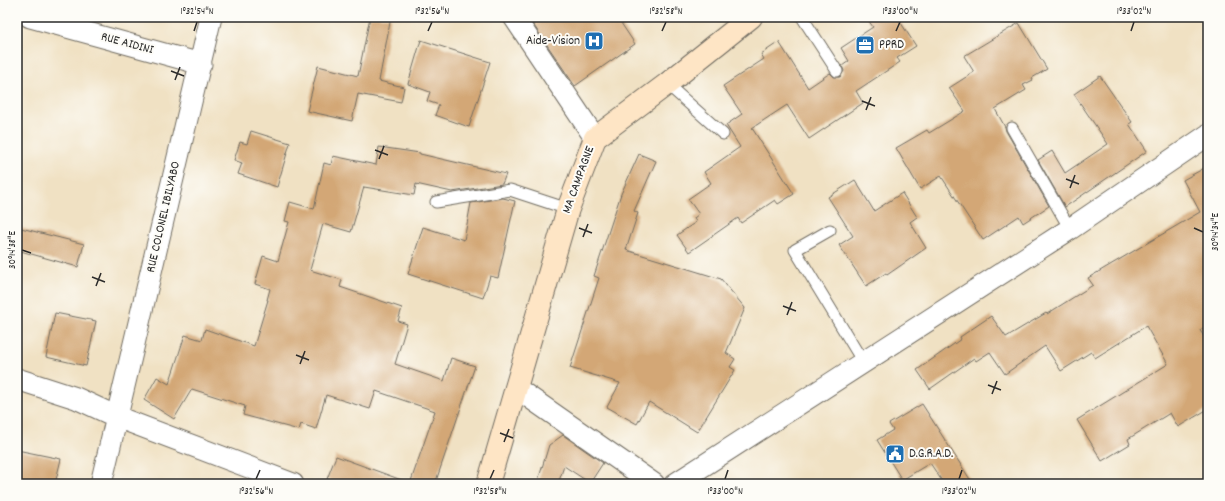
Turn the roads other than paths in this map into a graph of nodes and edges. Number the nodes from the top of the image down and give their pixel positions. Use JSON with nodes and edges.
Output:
{"nodes":[{"id":1,"x":30,"y":17,"type":"edge"},
{"id":2,"x":211,"y":17,"type":"edge"},
{"id":3,"x":514,"y":17,"type":"edge"},
{"id":4,"x":751,"y":17,"type":"edge"},
{"id":5,"x":802,"y":17,"type":"edge"},
{"id":6,"x":201,"y":64,"type":"junction"},
{"id":7,"x":837,"y":71,"type":"dead end"},
{"id":8,"x":667,"y":84,"type":"junction"},
{"id":9,"x":1012,"y":128,"type":"dead end"},
{"id":10,"x":723,"y":134,"type":"dead end"},
{"id":11,"x":1208,"y":135,"type":"edge"},
{"id":12,"x":595,"y":138,"type":"junction"},
{"id":13,"x":436,"y":202,"type":"dead end"},
{"id":14,"x":568,"y":209,"type":"junction"},
{"id":15,"x":1070,"y":229,"type":"junction"},
{"id":16,"x":830,"y":230,"type":"dead end"},
{"id":17,"x":863,"y":362,"type":"junction"},
{"id":18,"x":17,"y":379,"type":"edge"},
{"id":19,"x":516,"y":388,"type":"junction"},
{"id":20,"x":117,"y":417,"type":"junction"},
{"id":21,"x":101,"y":484,"type":"edge"},
{"id":22,"x":293,"y":484,"type":"edge"},
{"id":23,"x":488,"y":484,"type":"edge"},
{"id":24,"x":654,"y":484,"type":"edge"},
{"id":25,"x":675,"y":484,"type":"edge"}],
"edges":[{"from":1,"to":6,"type":"street","name":"RUE AIDINI"},
{"from":2,"to":6,"type":"street","name":"RUE COLONEL IBILYABO"},
{"from":3,"to":12,"type":"street"},
{"from":4,"to":8,"type":"street","name":"MA CAMPAGNE"},
{"from":5,"to":7,"type":"lane"},
{"from":6,"to":20,"type":"street","name":"RUE COLONEL IBILYABO"},
{"from":8,"to":10,"type":"lane"},
{"from":8,"to":12,"type":"street","name":"MA CAMPAGNE"},
{"from":9,"to":15,"type":"lane"},
{"from":11,"to":15,"type":"street"},
{"from":12,"to":14,"type":"street","name":"MA CAMPAGNE"},
{"from":13,"to":14,"type":"lane"},
{"from":14,"to":19,"type":"street","name":"MA CAMPAGNE"},
{"from":15,"to":17,"type":"street"},
{"from":16,"to":17,"type":"lane"},
{"from":17,"to":25,"type":"street"},
{"from":18,"to":20,"type":"street"},
{"from":19,"to":23,"type":"street","name":"MA CAMPAGNE"},
{"from":19,"to":24,"type":"street"},
{"from":20,"to":21,"type":"street","name":"RUE COLONEL IBILYABO"},
{"from":20,"to":22,"type":"street"}]}
